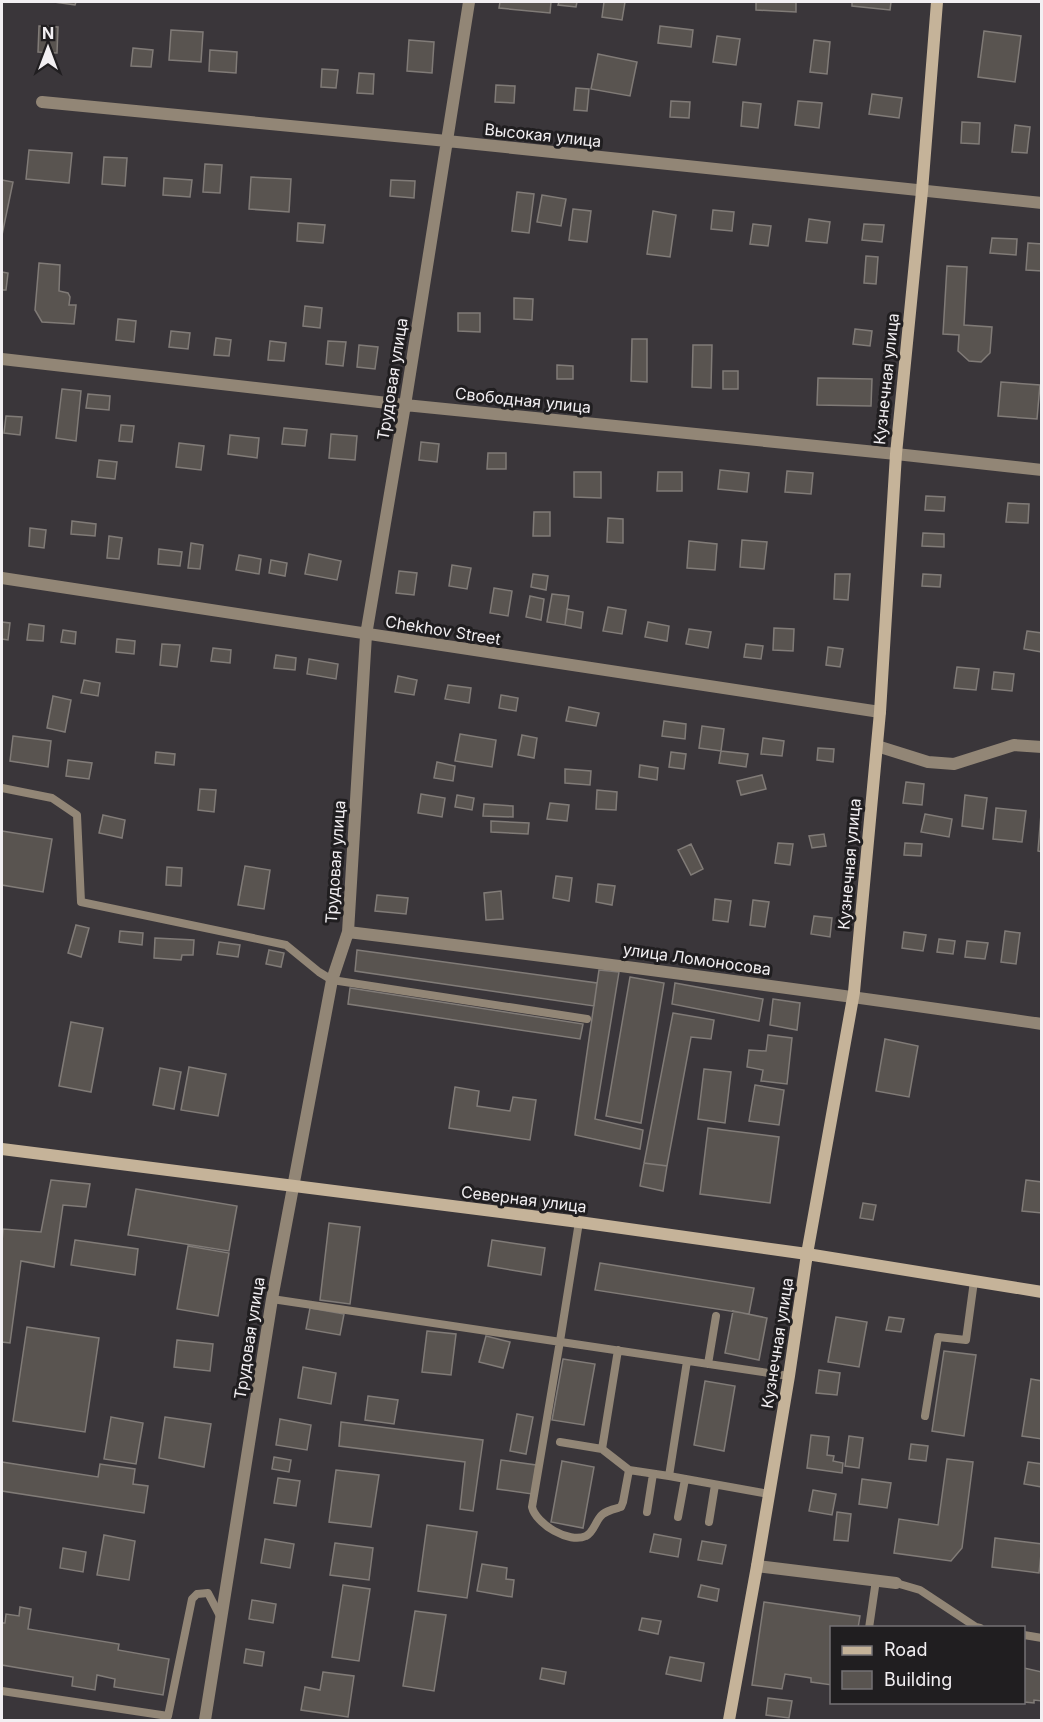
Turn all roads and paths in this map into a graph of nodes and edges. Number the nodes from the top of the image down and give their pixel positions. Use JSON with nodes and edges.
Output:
{"nodes":[{"id":1,"x":469,"y":2,"type":"edge"},
{"id":2,"x":937,"y":2,"type":"edge"},
{"id":3,"x":42,"y":102,"type":"dead end"},
{"id":4,"x":447,"y":141,"type":"junction"},
{"id":5,"x":922,"y":191,"type":"junction"},
{"id":6,"x":1041,"y":203,"type":"edge"},
{"id":7,"x":2,"y":359,"type":"edge"},
{"id":8,"x":405,"y":405,"type":"junction"},
{"id":9,"x":896,"y":454,"type":"junction"},
{"id":10,"x":1041,"y":470,"type":"edge"},
{"id":11,"x":2,"y":579,"type":"edge"},
{"id":12,"x":366,"y":635,"type":"junction"},
{"id":13,"x":880,"y":712,"type":"junction"},
{"id":14,"x":877,"y":746,"type":"junction"},
{"id":15,"x":1041,"y":747,"type":"edge"},
{"id":16,"x":2,"y":788,"type":"edge"},
{"id":17,"x":348,"y":932,"type":"junction"},
{"id":18,"x":332,"y":980,"type":"junction"},
{"id":19,"x":853,"y":996,"type":"junction"},
{"id":20,"x":587,"y":1018,"type":"dead end"},
{"id":21,"x":1041,"y":1024,"type":"edge"},
{"id":22,"x":2,"y":1149,"type":"edge"},
{"id":23,"x":293,"y":1186,"type":"junction"},
{"id":24,"x":579,"y":1222,"type":"junction"},
{"id":25,"x":807,"y":1254,"type":"junction"},
{"id":26,"x":974,"y":1281,"type":"junction"},
{"id":27,"x":1041,"y":1292,"type":"edge"},
{"id":28,"x":272,"y":1299,"type":"junction"},
{"id":29,"x":716,"y":1316,"type":"dead end"},
{"id":30,"x":561,"y":1341,"type":"junction"},
{"id":31,"x":618,"y":1350,"type":"junction"},
{"id":32,"x":687,"y":1361,"type":"junction"},
{"id":33,"x":708,"y":1364,"type":"junction"},
{"id":34,"x":789,"y":1376,"type":"junction"},
{"id":35,"x":925,"y":1416,"type":"dead end"},
{"id":36,"x":560,"y":1442,"type":"dead end"},
{"id":37,"x":602,"y":1449,"type":"junction"},
{"id":38,"x":629,"y":1470,"type":"junction"},
{"id":39,"x":653,"y":1474,"type":"junction"},
{"id":40,"x":669,"y":1476,"type":"junction"},
{"id":41,"x":684,"y":1479,"type":"junction"},
{"id":42,"x":715,"y":1485,"type":"junction"},
{"id":43,"x":769,"y":1494,"type":"junction"},
{"id":44,"x":647,"y":1512,"type":"dead end"},
{"id":45,"x":678,"y":1517,"type":"dead end"},
{"id":46,"x":709,"y":1522,"type":"dead end"},
{"id":47,"x":757,"y":1566,"type":"junction"},
{"id":48,"x":876,"y":1581,"type":"junction"},
{"id":49,"x":896,"y":1583,"type":"joint"},
{"id":50,"x":221,"y":1618,"type":"junction"},
{"id":51,"x":869,"y":1626,"type":"edge"},
{"id":52,"x":974,"y":1626,"type":"edge"},
{"id":53,"x":1025,"y":1635,"type":"edge"},
{"id":54,"x":1041,"y":1638,"type":"edge"},
{"id":55,"x":2,"y":1691,"type":"edge"},
{"id":56,"x":205,"y":1720,"type":"edge"},
{"id":57,"x":729,"y":1720,"type":"edge"}],
"edges":[{"from":1,"to":4,"type":"street","name":"Трудовая улица"},
{"from":2,"to":5,"type":"street","name":"Кузнечная улица"},
{"from":3,"to":4,"type":"street","name":"Высокая улица"},
{"from":4,"to":5,"type":"street","name":"Высокая улица"},
{"from":4,"to":8,"type":"street","name":"Трудовая улица"},
{"from":5,"to":6,"type":"street","name":"Высокая улица"},
{"from":5,"to":9,"type":"street","name":"Кузнечная улица"},
{"from":7,"to":8,"type":"street","name":"Свободная улица"},
{"from":8,"to":9,"type":"street","name":"Свободная улица"},
{"from":8,"to":12,"type":"street","name":"Трудовая улица"},
{"from":9,"to":10,"type":"street","name":"Свободная улица"},
{"from":9,"to":13,"type":"street","name":"Кузнечная улица"},
{"from":11,"to":12,"type":"street","name":"Chekhov Street"},
{"from":12,"to":13,"type":"street","name":"Chekhov Street"},
{"from":12,"to":17,"type":"street","name":"Трудовая улица"},
{"from":13,"to":14,"type":"street","name":"Кузнечная улица"},
{"from":14,"to":15,"type":"street"},
{"from":14,"to":19,"type":"street","name":"Кузнечная улица"},
{"from":16,"to":18,"type":"lane"},
{"from":17,"to":18,"type":"street","name":"Трудовая улица"},
{"from":17,"to":19,"type":"street","name":"улица Ломоносова"},
{"from":18,"to":20,"type":"lane"},
{"from":18,"to":23,"type":"street","name":"Трудовая улица"},
{"from":19,"to":21,"type":"street","name":"улица Ломоносова"},
{"from":19,"to":25,"type":"street","name":"Кузнечная улица"},
{"from":22,"to":23,"type":"street","name":"Северная улица"},
{"from":23,"to":24,"type":"street","name":"Северная улица"},
{"from":23,"to":28,"type":"street","name":"Трудовая улица"},
{"from":24,"to":25,"type":"street","name":"Северная улица"},
{"from":24,"to":30,"type":"lane"},
{"from":25,"to":26,"type":"street","name":"Северная улица"},
{"from":25,"to":34,"type":"street","name":"Кузнечная улица"},
{"from":26,"to":27,"type":"street","name":"Северная улица"},
{"from":26,"to":35,"type":"lane"},
{"from":28,"to":30,"type":"lane"},
{"from":28,"to":50,"type":"street","name":"Трудовая улица"},
{"from":29,"to":33,"type":"lane"},
{"from":30,"to":31,"type":"lane"},
{"from":30,"to":38,"type":"lane"},
{"from":31,"to":32,"type":"lane"},
{"from":31,"to":37,"type":"lane"},
{"from":32,"to":33,"type":"lane"},
{"from":32,"to":40,"type":"lane"},
{"from":33,"to":34,"type":"lane"},
{"from":34,"to":43,"type":"street","name":"Кузнечная улица"},
{"from":36,"to":37,"type":"lane"},
{"from":37,"to":38,"type":"lane"},
{"from":38,"to":39,"type":"lane"},
{"from":39,"to":40,"type":"lane"},
{"from":39,"to":44,"type":"lane"},
{"from":40,"to":41,"type":"lane"},
{"from":41,"to":42,"type":"lane"},
{"from":41,"to":45,"type":"lane"},
{"from":42,"to":43,"type":"lane"},
{"from":42,"to":46,"type":"lane"},
{"from":43,"to":47,"type":"street","name":"Кузнечная улица"},
{"from":47,"to":48,"type":"street"},
{"from":47,"to":57,"type":"street","name":"Кузнечная улица"},
{"from":48,"to":49,"type":"street"},
{"from":48,"to":51,"type":"lane"},
{"from":49,"to":52,"type":"lane"},
{"from":50,"to":55,"type":"lane"},
{"from":50,"to":56,"type":"street","name":"Трудовая улица"},
{"from":53,"to":54,"type":"lane"}]}
